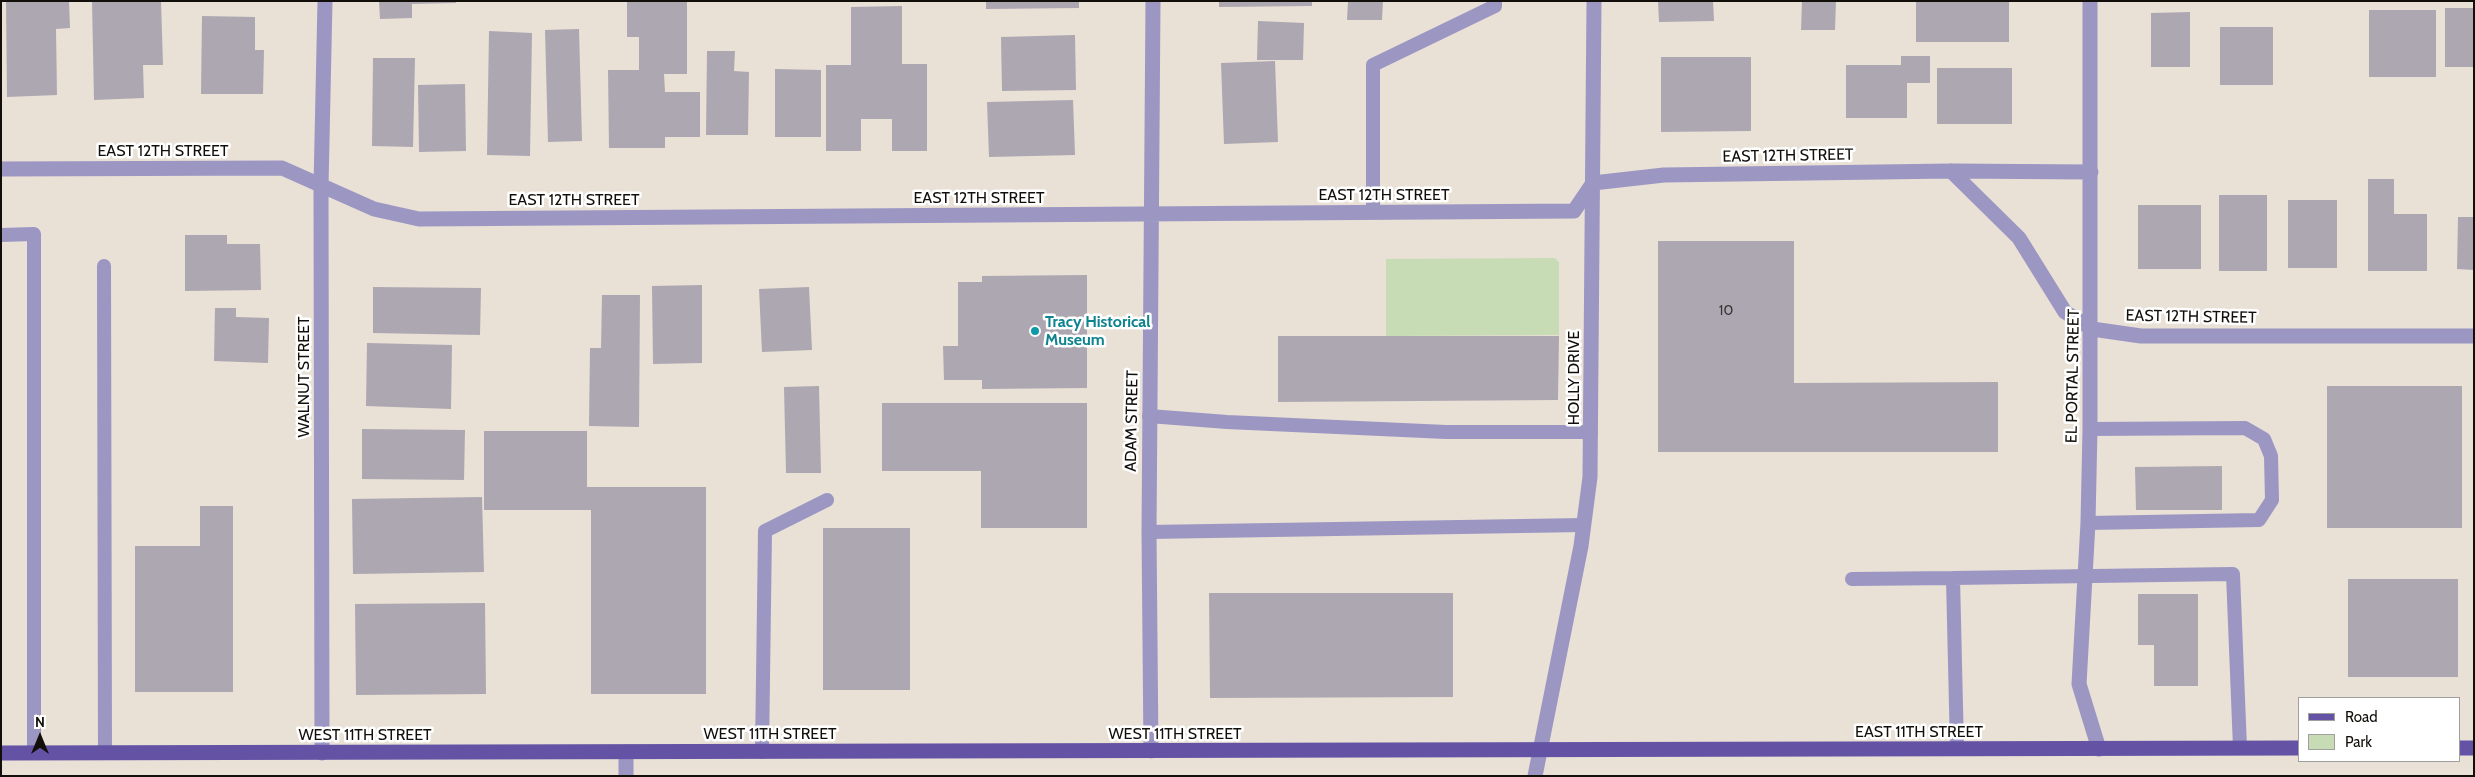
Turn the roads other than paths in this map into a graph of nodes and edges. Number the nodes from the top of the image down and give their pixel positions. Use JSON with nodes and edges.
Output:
{"nodes":[{"id":1,"x":325,"y":1,"type":"edge"},
{"id":2,"x":1153,"y":1,"type":"edge"},
{"id":3,"x":1495,"y":1,"type":"edge"},
{"id":4,"x":1594,"y":1,"type":"edge"},
{"id":5,"x":2090,"y":1,"type":"edge"},
{"id":6,"x":1,"y":169,"type":"edge"},
{"id":7,"x":1951,"y":171,"type":"junction"},
{"id":8,"x":2091,"y":172,"type":"junction"},
{"id":9,"x":1593,"y":183,"type":"junction"},
{"id":10,"x":321,"y":186,"type":"junction"},
{"id":11,"x":1374,"y":212,"type":"junction"},
{"id":12,"x":1152,"y":214,"type":"junction"},
{"id":13,"x":1,"y":234,"type":"edge"},
{"id":14,"x":104,"y":266,"type":"dead end"},
{"id":15,"x":2092,"y":329,"type":"junction"},
{"id":16,"x":2474,"y":336,"type":"edge"},
{"id":17,"x":1150,"y":416,"type":"junction"},
{"id":18,"x":2090,"y":429,"type":"junction"},
{"id":19,"x":1591,"y":432,"type":"junction"},
{"id":20,"x":827,"y":500,"type":"dead end"},
{"id":21,"x":2088,"y":523,"type":"junction"},
{"id":22,"x":1584,"y":525,"type":"junction"},
{"id":23,"x":1149,"y":532,"type":"junction"},
{"id":24,"x":2086,"y":577,"type":"junction"},
{"id":25,"x":1953,"y":578,"type":"junction"},
{"id":26,"x":1852,"y":579,"type":"dead end"},
{"id":27,"x":2240,"y":748,"type":"junction"},
{"id":28,"x":2298,"y":748,"type":"edge"},
{"id":29,"x":2460,"y":748,"type":"edge"},
{"id":30,"x":2474,"y":748,"type":"edge"},
{"id":31,"x":1957,"y":749,"type":"junction"},
{"id":32,"x":2099,"y":749,"type":"junction"},
{"id":33,"x":1539,"y":750,"type":"junction"},
{"id":34,"x":1151,"y":751,"type":"junction"},
{"id":35,"x":626,"y":752,"type":"junction"},
{"id":36,"x":762,"y":752,"type":"junction"},
{"id":37,"x":1,"y":753,"type":"edge"},
{"id":38,"x":34,"y":753,"type":"junction"},
{"id":39,"x":105,"y":753,"type":"junction"},
{"id":40,"x":322,"y":753,"type":"junction"},
{"id":41,"x":626,"y":776,"type":"edge"},
{"id":42,"x":1535,"y":776,"type":"edge"}],
"edges":[{"from":1,"to":10,"type":"street","name":"WALNUT STREET"},
{"from":2,"to":12,"type":"street","name":"ADAM STREET"},
{"from":3,"to":11,"type":"lane"},
{"from":4,"to":9,"type":"street","name":"HOLLY DRIVE"},
{"from":5,"to":8,"type":"street","name":"EL PORTAL STREET"},
{"from":6,"to":10,"type":"street","name":"EAST 12TH STREET"},
{"from":7,"to":8,"type":"street","name":"EAST 12TH STREET"},
{"from":7,"to":9,"type":"street","name":"EAST 12TH STREET"},
{"from":7,"to":15,"type":"street","name":"EAST 12TH STREET"},
{"from":8,"to":15,"type":"street","name":"EL PORTAL STREET"},
{"from":9,"to":11,"type":"street","name":"EAST 12TH STREET"},
{"from":9,"to":19,"type":"street","name":"HOLLY DRIVE"},
{"from":10,"to":12,"type":"street","name":"EAST 12TH STREET"},
{"from":10,"to":40,"type":"street","name":"WALNUT STREET"},
{"from":11,"to":12,"type":"street","name":"EAST 12TH STREET"},
{"from":12,"to":17,"type":"street","name":"ADAM STREET"},
{"from":13,"to":38,"type":"lane"},
{"from":14,"to":39,"type":"lane"},
{"from":15,"to":16,"type":"street","name":"EAST 12TH STREET"},
{"from":15,"to":18,"type":"street","name":"EL PORTAL STREET"},
{"from":17,"to":19,"type":"lane"},
{"from":17,"to":23,"type":"street","name":"ADAM STREET"},
{"from":18,"to":21,"type":"street","name":"EL PORTAL STREET"},
{"from":18,"to":21,"type":"lane"},
{"from":19,"to":22,"type":"street","name":"HOLLY DRIVE"},
{"from":20,"to":36,"type":"lane"},
{"from":21,"to":24,"type":"street","name":"EL PORTAL STREET"},
{"from":22,"to":23,"type":"lane"},
{"from":22,"to":33,"type":"street","name":"HOLLY DRIVE"},
{"from":23,"to":34,"type":"street","name":"ADAM STREET"},
{"from":24,"to":25,"type":"lane"},
{"from":24,"to":27,"type":"lane"},
{"from":24,"to":32,"type":"street","name":"EL PORTAL STREET"},
{"from":25,"to":26,"type":"lane"},
{"from":25,"to":31,"type":"lane"},
{"from":27,"to":28,"type":"main road","name":"EAST 11TH STREET"},
{"from":27,"to":32,"type":"main road","name":"EAST 11TH STREET"},
{"from":29,"to":30,"type":"main road"},
{"from":31,"to":32,"type":"main road","name":"EAST 11TH STREET"},
{"from":31,"to":33,"type":"main road","name":"EAST 11TH STREET"},
{"from":33,"to":34,"type":"main road","name":"WEST 11TH STREET"},
{"from":33,"to":42,"type":"street","name":"HOLLY DRIVE"},
{"from":34,"to":36,"type":"main road","name":"WEST 11TH STREET"},
{"from":35,"to":36,"type":"main road","name":"WEST 11TH STREET"},
{"from":35,"to":40,"type":"main road","name":"WEST 11TH STREET"},
{"from":35,"to":41,"type":"street"},
{"from":37,"to":38,"type":"main road","name":"WEST 11TH STREET"},
{"from":38,"to":39,"type":"main road","name":"WEST 11TH STREET"},
{"from":39,"to":40,"type":"main road","name":"WEST 11TH STREET"}]}
